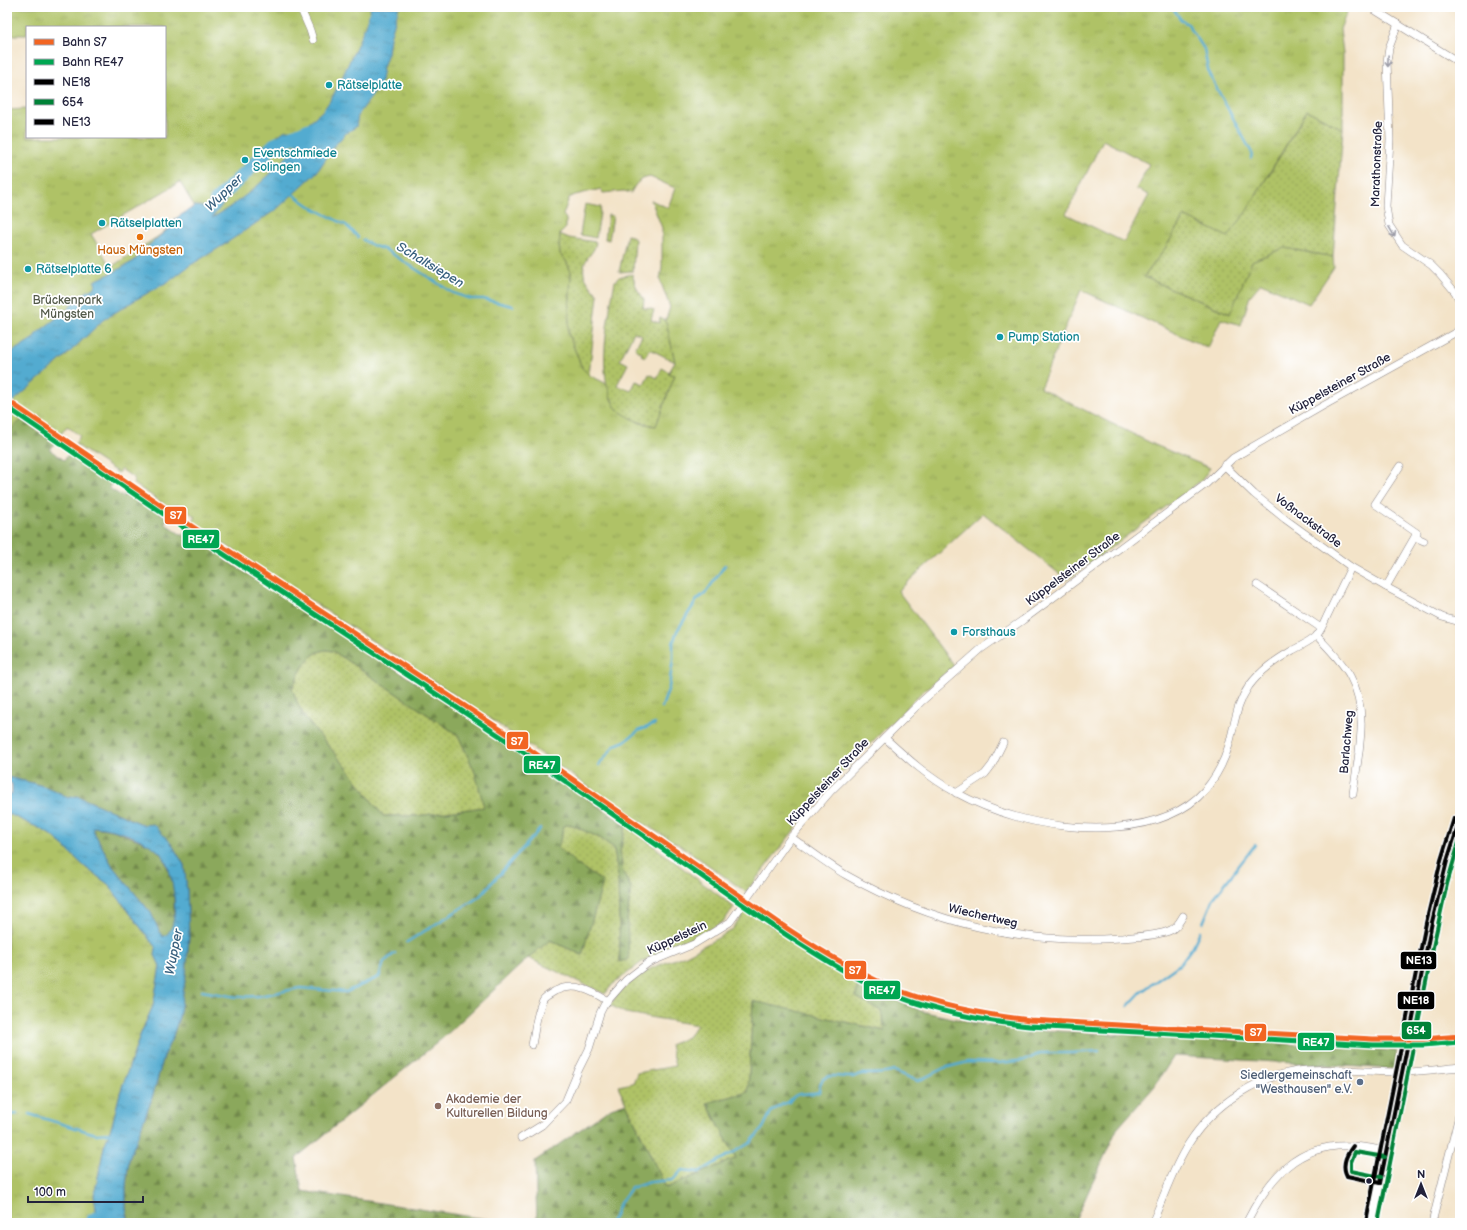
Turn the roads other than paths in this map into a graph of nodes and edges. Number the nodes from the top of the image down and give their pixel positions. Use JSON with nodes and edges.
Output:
{"nodes":[{"id":1,"x":300,"y":7,"type":"edge"},
{"id":2,"x":1370,"y":7,"type":"edge"},
{"id":3,"x":1398,"y":24,"type":"junction"},
{"id":4,"x":313,"y":40,"type":"dead end"},
{"id":5,"x":1460,"y":63,"type":"edge"},
{"id":6,"x":1460,"y":300,"type":"edge"},
{"id":7,"x":1460,"y":330,"type":"edge"},
{"id":8,"x":1224,"y":466,"type":"junction"},
{"id":9,"x":1400,"y":466,"type":"dead end"},
{"id":10,"x":1415,"y":537,"type":"junction"},
{"id":11,"x":1424,"y":541,"type":"dead end"},
{"id":12,"x":1351,"y":567,"type":"junction"},
{"id":13,"x":1256,"y":585,"type":"dead end"},
{"id":14,"x":1386,"y":587,"type":"junction"},
{"id":15,"x":1460,"y":622,"type":"edge"},
{"id":16,"x":1321,"y":628,"type":"junction"},
{"id":17,"x":1316,"y":636,"type":"junction"},
{"id":18,"x":885,"y":738,"type":"junction"},
{"id":19,"x":1003,"y":743,"type":"dead end"},
{"id":20,"x":956,"y":792,"type":"junction"},
{"id":21,"x":1353,"y":794,"type":"dead end"},
{"id":22,"x":1460,"y":820,"type":"edge"},
{"id":23,"x":791,"y":837,"type":"junction"},
{"id":24,"x":753,"y":891,"type":"joint"},
{"id":25,"x":1183,"y":916,"type":"dead end"},
{"id":26,"x":606,"y":1000,"type":"junction"},
{"id":27,"x":532,"y":1045,"type":"dead end"},
{"id":28,"x":1460,"y":1067,"type":"edge"},
{"id":29,"x":1401,"y":1071,"type":"junction"},
{"id":30,"x":1460,"y":1111,"type":"edge"},
{"id":31,"x":521,"y":1138,"type":"dead end"},
{"id":32,"x":1386,"y":1151,"type":"junction"},
{"id":33,"x":1152,"y":1223,"type":"edge"},
{"id":34,"x":1246,"y":1223,"type":"edge"},
{"id":35,"x":1372,"y":1223,"type":"edge"},
{"id":36,"x":1432,"y":1223,"type":"edge"}],
"edges":[{"from":1,"to":4,"type":"street"},
{"from":2,"to":3,"type":"street"},
{"from":3,"to":5,"type":"street"},
{"from":3,"to":6,"type":"street","name":"Marathonstraße","one_way":true},
{"from":7,"to":8,"type":"street","name":"Küppelsteiner Straße"},
{"from":8,"to":12,"type":"street","name":"Voßnackstraße"},
{"from":8,"to":18,"type":"street","name":"Küppelsteiner Straße"},
{"from":9,"to":10,"type":"street"},
{"from":10,"to":11,"type":"street"},
{"from":10,"to":14,"type":"street"},
{"from":12,"to":14,"type":"street","name":"Voßnackstraße"},
{"from":12,"to":16,"type":"street"},
{"from":13,"to":16,"type":"street"},
{"from":14,"to":15,"type":"street","name":"Voßnackstraße"},
{"from":16,"to":17,"type":"street"},
{"from":17,"to":20,"type":"street"},
{"from":17,"to":21,"type":"street","name":"Barlachweg"},
{"from":18,"to":20,"type":"street"},
{"from":18,"to":23,"type":"street","name":"Küppelsteiner Straße"},
{"from":19,"to":20,"type":"street"},
{"from":22,"to":29,"type":"main road"},
{"from":23,"to":24,"type":"street","name":"Küppelsteiner Straße"},
{"from":23,"to":25,"type":"street","name":"Wiechertweg"},
{"from":24,"to":26,"type":"street","name":"Küppelstein"},
{"from":26,"to":27,"type":"street"},
{"from":26,"to":31,"type":"street","name":"Küppelstein"},
{"from":28,"to":29,"type":"street"},
{"from":29,"to":32,"type":"main road"},
{"from":29,"to":33,"type":"street"},
{"from":30,"to":36,"type":"street"},
{"from":32,"to":34,"type":"street"},
{"from":32,"to":35,"type":"main road"}]}
